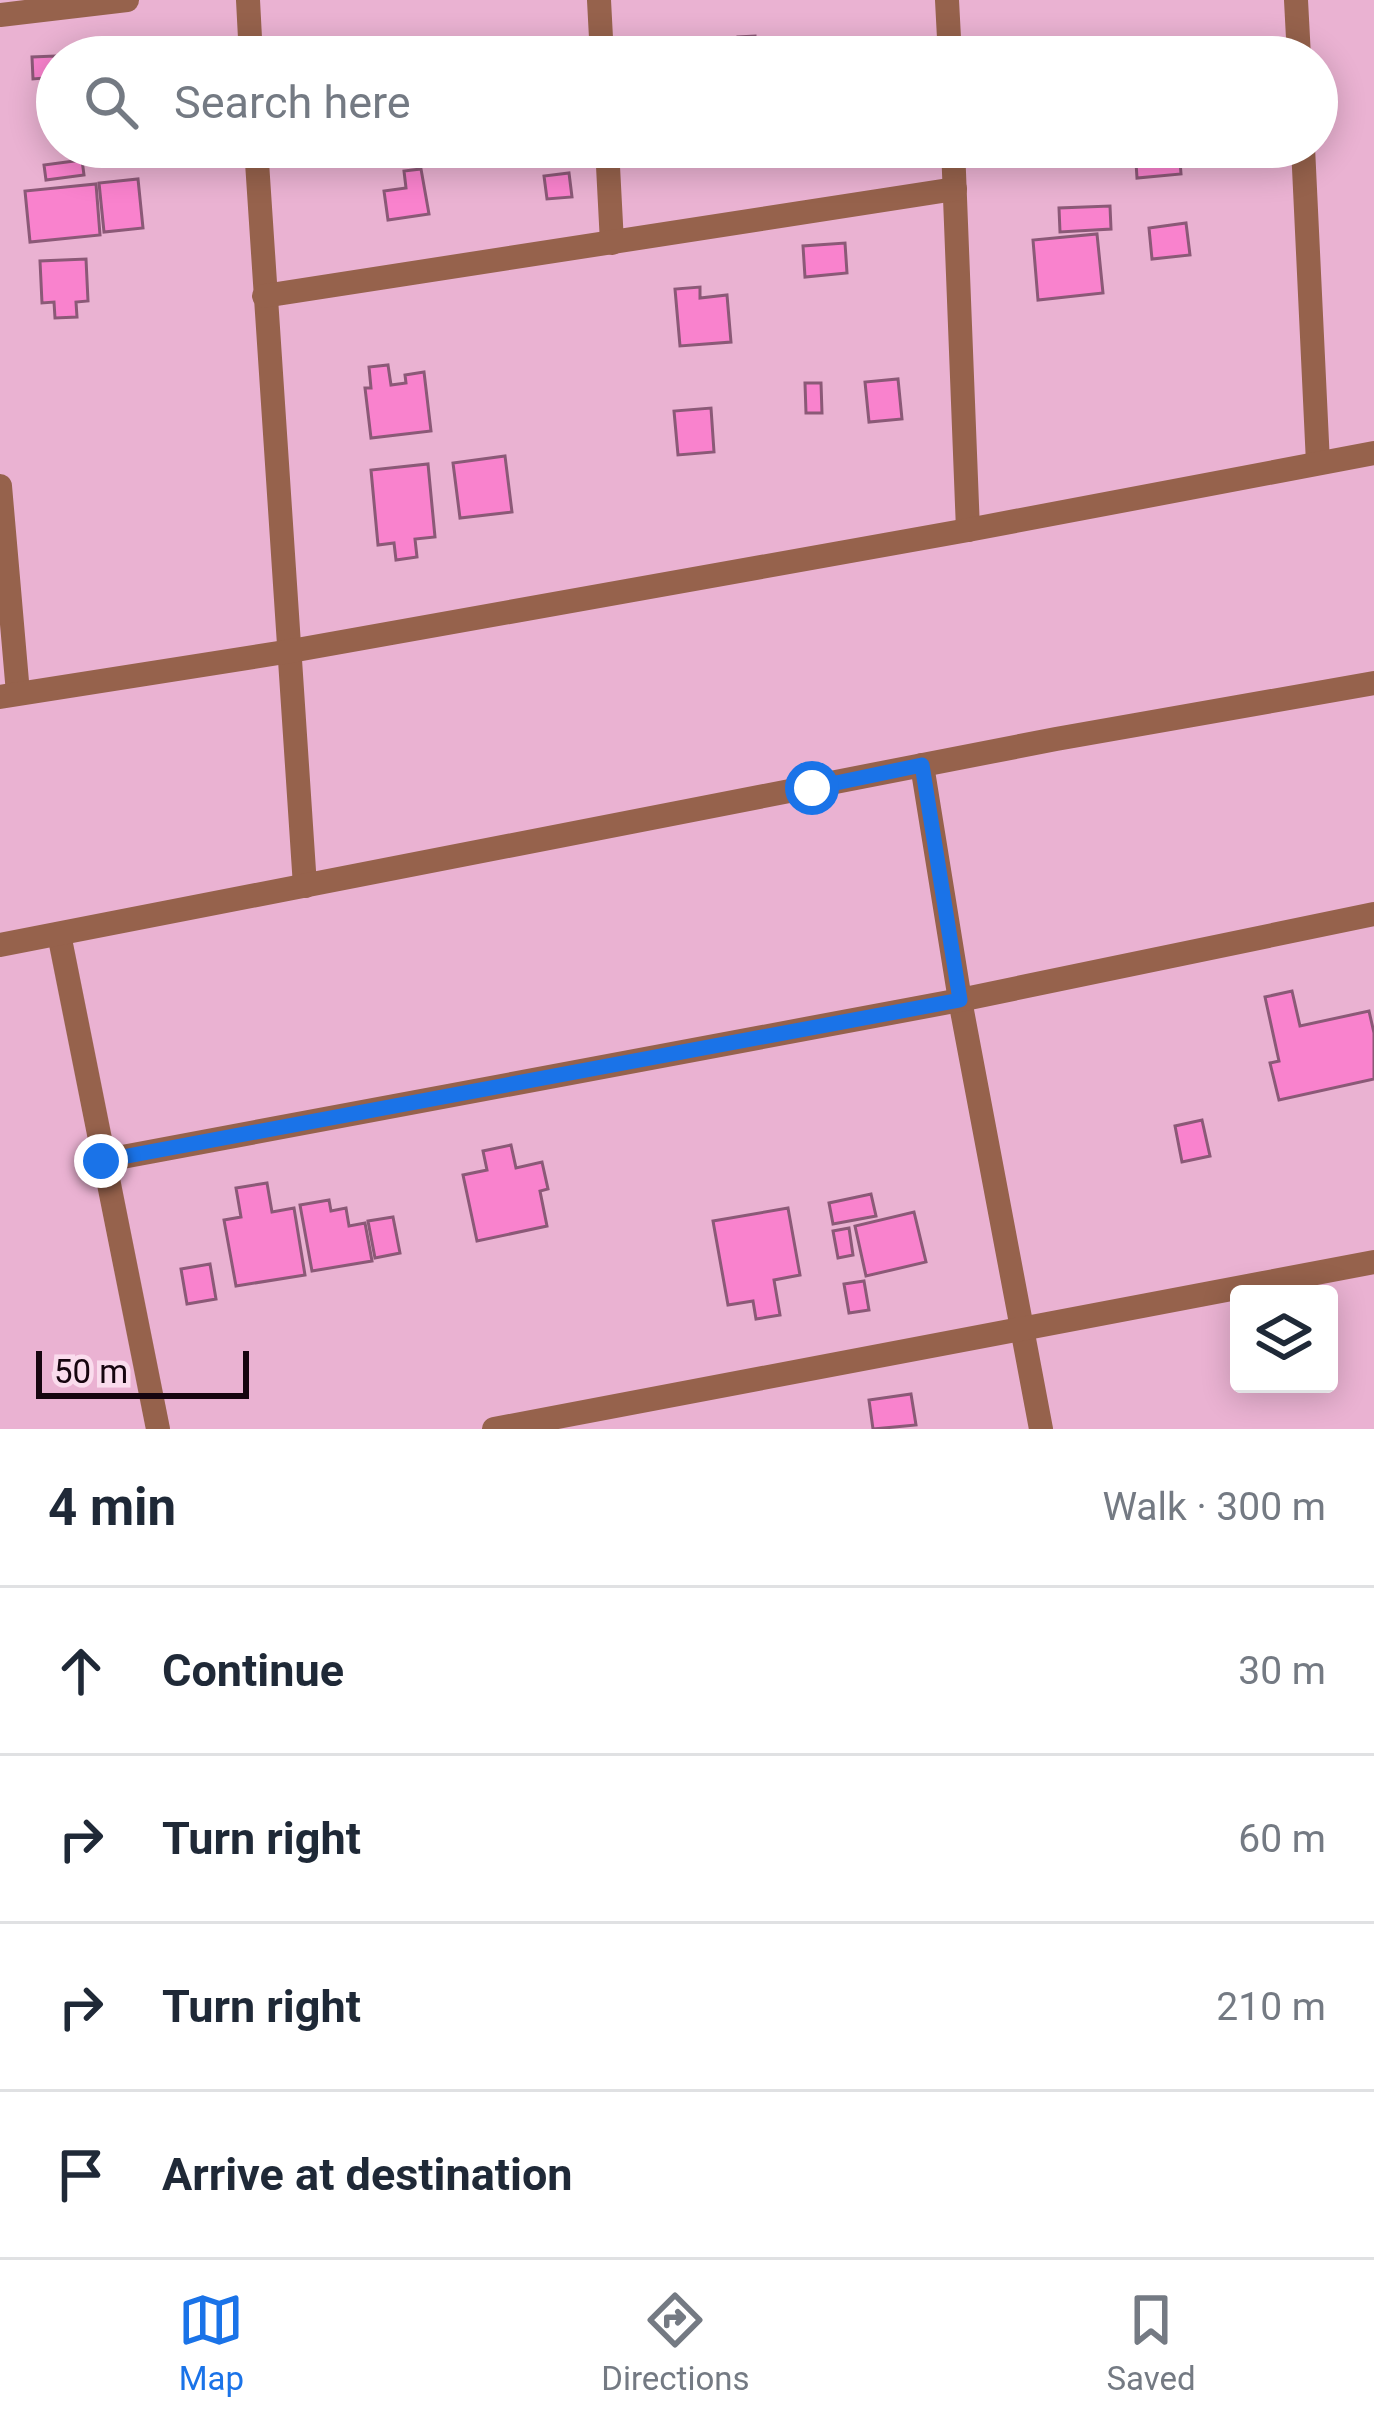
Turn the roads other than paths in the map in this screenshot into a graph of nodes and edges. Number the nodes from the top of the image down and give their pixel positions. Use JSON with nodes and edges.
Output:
{"nodes":[{"id":1,"x":128,"y":0,"type":"edge"},
{"id":2,"x":248,"y":0,"type":"edge"},
{"id":3,"x":599,"y":0,"type":"edge"},
{"id":4,"x":947,"y":0,"type":"edge"},
{"id":5,"x":1296,"y":0,"type":"edge"},
{"id":6,"x":0,"y":15,"type":"edge"},
{"id":7,"x":250,"y":36,"type":"edge"},
{"id":8,"x":601,"y":36,"type":"edge"},
{"id":9,"x":949,"y":36,"type":"edge"},
{"id":10,"x":1298,"y":36,"type":"edge"},
{"id":11,"x":257,"y":168,"type":"edge"},
{"id":12,"x":608,"y":168,"type":"edge"},
{"id":13,"x":954,"y":168,"type":"edge"},
{"id":14,"x":1304,"y":168,"type":"edge"},
{"id":15,"x":955,"y":190,"type":"junction"},
{"id":16,"x":612,"y":243,"type":"junction"},
{"id":17,"x":264,"y":296,"type":"junction"},
{"id":18,"x":1374,"y":453,"type":"edge"},
{"id":19,"x":1318,"y":463,"type":"junction"},
{"id":20,"x":0,"y":486,"type":"edge"},
{"id":21,"x":968,"y":530,"type":"junction"},
{"id":22,"x":291,"y":651,"type":"junction"},
{"id":23,"x":1374,"y":683,"type":"edge"},
{"id":24,"x":9,"y":695,"type":"edge"},
{"id":25,"x":922,"y":765,"type":"junction"},
{"id":26,"x":305,"y":886,"type":"junction"},
{"id":27,"x":1374,"y":914,"type":"edge"},
{"id":28,"x":58,"y":934,"type":"junction"},
{"id":29,"x":0,"y":945,"type":"edge"},
{"id":30,"x":960,"y":1000,"type":"junction"},
{"id":31,"x":101,"y":1161,"type":"junction"},
{"id":32,"x":1374,"y":1262,"type":"edge"},
{"id":33,"x":1021,"y":1329,"type":"junction"},
{"id":34,"x":158,"y":1429,"type":"edge"},
{"id":35,"x":494,"y":1429,"type":"edge"},
{"id":36,"x":1041,"y":1429,"type":"edge"}],
"edges":[{"from":1,"to":6,"type":"street"},
{"from":2,"to":7,"type":"street"},
{"from":3,"to":8,"type":"street"},
{"from":4,"to":9,"type":"street"},
{"from":5,"to":10,"type":"street"},
{"from":11,"to":17,"type":"street"},
{"from":12,"to":16,"type":"street"},
{"from":13,"to":15,"type":"street"},
{"from":14,"to":19,"type":"street"},
{"from":15,"to":16,"type":"street"},
{"from":15,"to":21,"type":"street"},
{"from":16,"to":17,"type":"street"},
{"from":17,"to":22,"type":"street"},
{"from":18,"to":19,"type":"street"},
{"from":19,"to":21,"type":"street"},
{"from":20,"to":24,"type":"street"},
{"from":21,"to":22,"type":"street"},
{"from":22,"to":24,"type":"street"},
{"from":22,"to":26,"type":"street"},
{"from":23,"to":25,"type":"street"},
{"from":25,"to":26,"type":"street"},
{"from":25,"to":30,"type":"street"},
{"from":26,"to":28,"type":"street"},
{"from":27,"to":30,"type":"street"},
{"from":28,"to":29,"type":"street"},
{"from":28,"to":31,"type":"street"},
{"from":30,"to":31,"type":"street"},
{"from":30,"to":33,"type":"street"},
{"from":31,"to":34,"type":"street"},
{"from":32,"to":33,"type":"street"},
{"from":33,"to":35,"type":"street"},
{"from":33,"to":36,"type":"street"}]}
